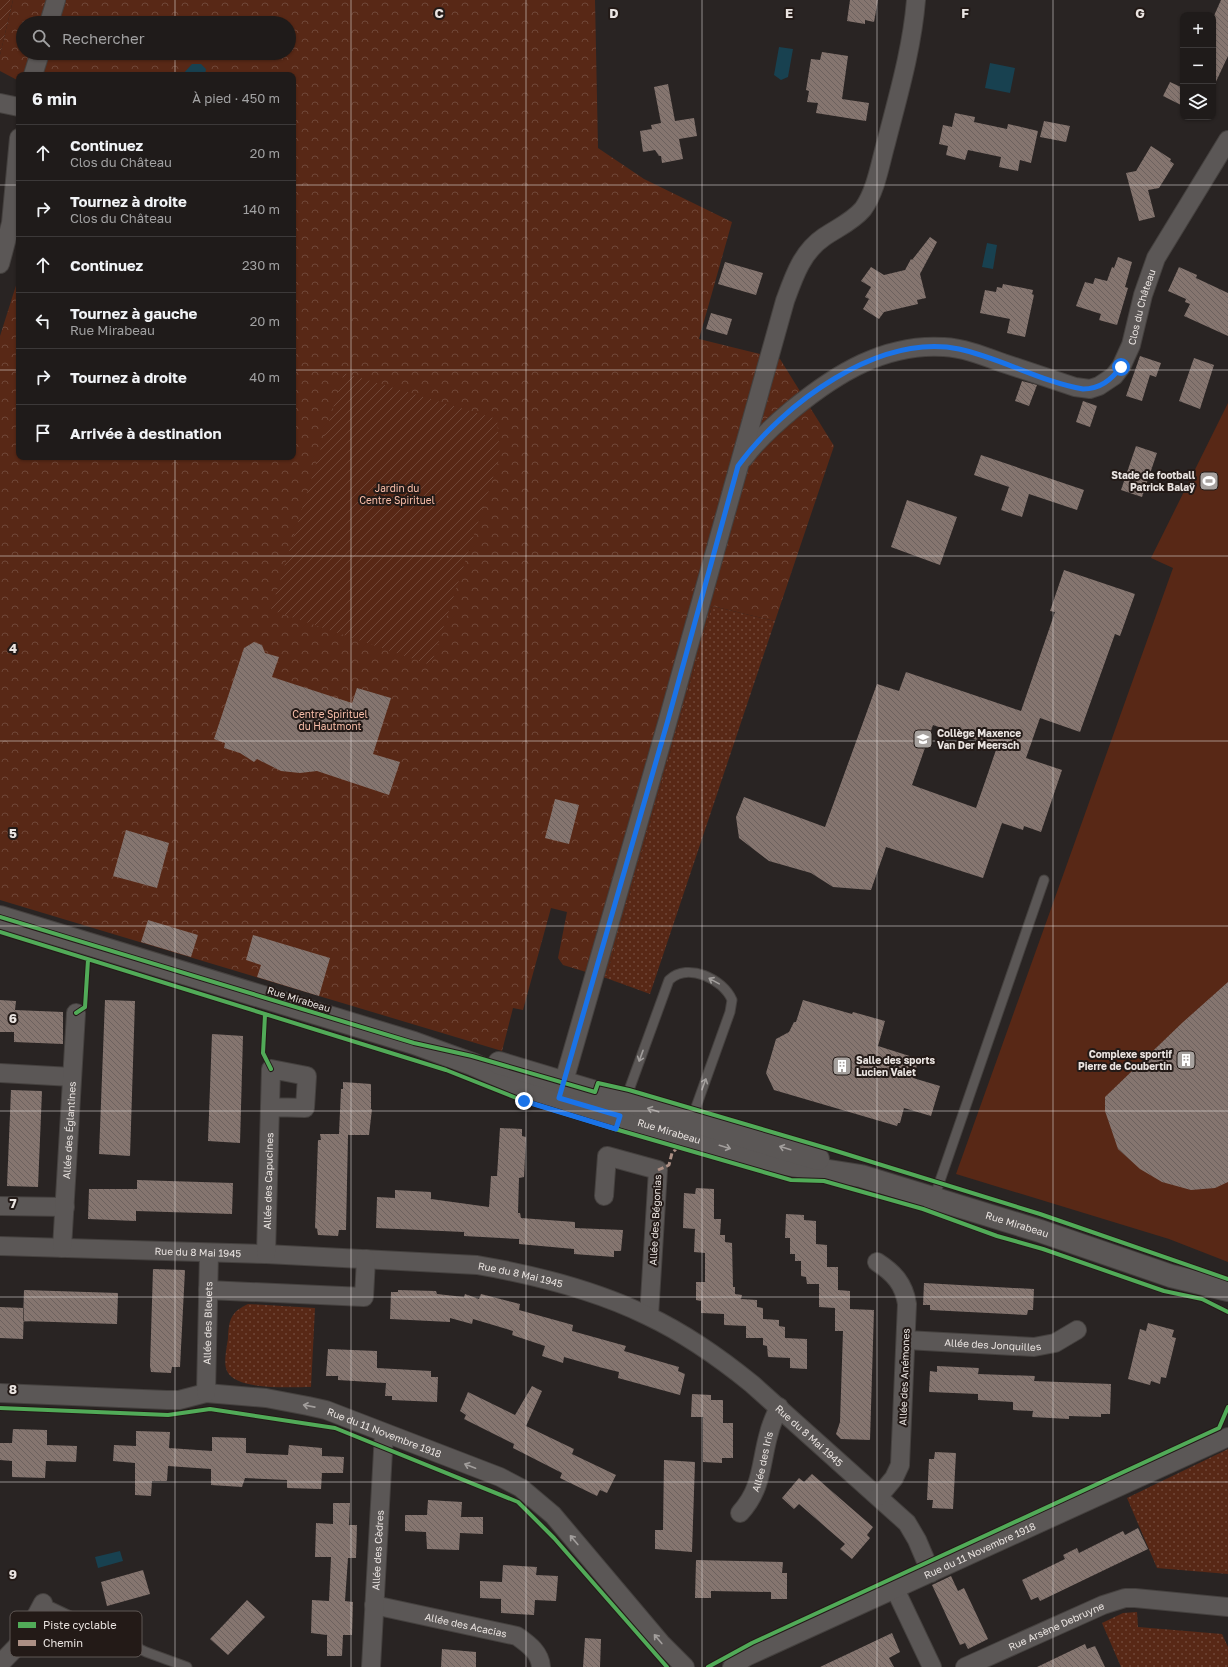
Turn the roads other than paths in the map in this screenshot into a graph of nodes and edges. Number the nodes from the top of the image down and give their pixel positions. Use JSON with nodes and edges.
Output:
{"nodes":[{"id":1,"x":56,"y":0,"type":"edge"},
{"id":2,"x":916,"y":0,"type":"edge"},
{"id":3,"x":52,"y":16,"type":"edge"},
{"id":4,"x":38,"y":60,"type":"edge"},
{"id":5,"x":35,"y":72,"type":"edge"},
{"id":6,"x":0,"y":103,"type":"edge"},
{"id":7,"x":16,"y":106,"type":"edge"},
{"id":8,"x":1228,"y":140,"type":"edge"},
{"id":9,"x":16,"y":166,"type":"edge"},
{"id":10,"x":0,"y":264,"type":"edge"},
{"id":11,"x":738,"y":466,"type":"junction"},
{"id":12,"x":1044,"y":880,"type":"dead end"},
{"id":13,"x":0,"y":917,"type":"edge"},
{"id":14,"x":76,"y":1013,"type":"dead end"},
{"id":15,"x":0,"y":1073,"type":"edge"},
{"id":16,"x":72,"y":1077,"type":"junction"},
{"id":17,"x":561,"y":1090,"type":"junction"},
{"id":18,"x":270,"y":1107,"type":"dead end"},
{"id":19,"x":623,"y":1108,"type":"junction"},
{"id":20,"x":688,"y":1128,"type":"junction"},
{"id":21,"x":604,"y":1196,"type":"dead end"},
{"id":22,"x":934,"y":1198,"type":"junction"},
{"id":23,"x":0,"y":1206,"type":"edge"},
{"id":24,"x":65,"y":1207,"type":"junction"},
{"id":25,"x":0,"y":1246,"type":"edge"},
{"id":26,"x":62,"y":1248,"type":"junction"},
{"id":27,"x":209,"y":1253,"type":"junction"},
{"id":28,"x":266,"y":1254,"type":"junction"},
{"id":29,"x":366,"y":1259,"type":"junction"},
{"id":30,"x":877,"y":1262,"type":"dead end"},
{"id":31,"x":1171,"y":1276,"type":"junction"},
{"id":32,"x":208,"y":1290,"type":"junction"},
{"id":33,"x":1228,"y":1290,"type":"edge"},
{"id":34,"x":1228,"y":1302,"type":"edge"},
{"id":35,"x":649,"y":1316,"type":"junction"},
{"id":36,"x":1077,"y":1330,"type":"dead end"},
{"id":37,"x":906,"y":1340,"type":"junction"},
{"id":38,"x":0,"y":1393,"type":"edge"},
{"id":39,"x":206,"y":1393,"type":"junction"},
{"id":40,"x":779,"y":1407,"type":"junction"},
{"id":41,"x":384,"y":1433,"type":"junction"},
{"id":42,"x":1228,"y":1437,"type":"edge"},
{"id":43,"x":879,"y":1496,"type":"junction"},
{"id":44,"x":740,"y":1513,"type":"dead end"},
{"id":45,"x":930,"y":1573,"type":"junction"},
{"id":46,"x":895,"y":1589,"type":"junction"},
{"id":47,"x":43,"y":1603,"type":"joint"},
{"id":48,"x":374,"y":1605,"type":"junction"},
{"id":49,"x":1228,"y":1607,"type":"edge"},
{"id":50,"x":39,"y":1611,"type":"edge"},
{"id":51,"x":60,"y":1611,"type":"edge"},
{"id":52,"x":142,"y":1650,"type":"edge"},
{"id":53,"x":10,"y":1654,"type":"edge"},
{"id":54,"x":0,"y":1664,"type":"edge"},
{"id":55,"x":187,"y":1667,"type":"edge"},
{"id":56,"x":371,"y":1667,"type":"edge"},
{"id":57,"x":541,"y":1667,"type":"edge"},
{"id":58,"x":685,"y":1667,"type":"edge"},
{"id":59,"x":732,"y":1667,"type":"edge"},
{"id":60,"x":932,"y":1667,"type":"edge"},
{"id":61,"x":965,"y":1667,"type":"edge"}],
"edges":[{"from":1,"to":3,"type":"street"},
{"from":2,"to":11,"type":"street"},
{"from":4,"to":5,"type":"street"},
{"from":6,"to":7,"type":"street"},
{"from":8,"to":11,"type":"street","name":"Clos du Château"},
{"from":9,"to":10,"type":"street"},
{"from":11,"to":17,"type":"street"},
{"from":12,"to":22,"type":"lane"},
{"from":13,"to":17,"type":"main road","name":"Rue Mirabeau"},
{"from":14,"to":16,"type":"street","name":"Allée des Églantines"},
{"from":15,"to":16,"type":"street"},
{"from":16,"to":24,"type":"street","name":"Allée des Églantines"},
{"from":17,"to":19,"type":"main road","name":"Rue Mirabeau"},
{"from":18,"to":28,"type":"street","name":"Allée des Capucines"},
{"from":19,"to":20,"type":"main road","name":"Rue Mirabeau"},
{"from":20,"to":19,"type":"lane","one_way":true},
{"from":20,"to":22,"type":"main road","name":"Rue Mirabeau"},
{"from":21,"to":35,"type":"street","name":"Allée des Bégonias"},
{"from":22,"to":31,"type":"main road","name":"Rue Mirabeau"},
{"from":23,"to":24,"type":"street"},
{"from":24,"to":26,"type":"street","name":"Allée des Églantines"},
{"from":25,"to":26,"type":"street","name":"Rue du 8 Mai 1945"},
{"from":26,"to":27,"type":"street","name":"Rue du 8 Mai 1945"},
{"from":27,"to":28,"type":"street","name":"Rue du 8 Mai 1945"},
{"from":27,"to":32,"type":"street","name":"Allée des Bleuets"},
{"from":28,"to":29,"type":"street","name":"Rue du 8 Mai 1945"},
{"from":29,"to":32,"type":"street"},
{"from":29,"to":35,"type":"street","name":"Rue du 8 Mai 1945"},
{"from":30,"to":37,"type":"street","name":"Allée des Anémones"},
{"from":31,"to":33,"type":"main road","name":"Rue Mirabeau"},
{"from":31,"to":34,"type":"main road","name":"Rue Mirabeau"},
{"from":32,"to":39,"type":"street","name":"Allée des Bleuets"},
{"from":35,"to":40,"type":"street","name":"Rue du 8 Mai 1945"},
{"from":36,"to":37,"type":"street","name":"Allée des Jonquilles"},
{"from":37,"to":43,"type":"street","name":"Allée des Anémones"},
{"from":38,"to":39,"type":"street","name":"Rue du 11 Novembre 1918"},
{"from":41,"to":39,"type":"street","name":"Rue du 11 Novembre 1918","one_way":true},
{"from":40,"to":43,"type":"street","name":"Rue du 8 Mai 1945"},
{"from":40,"to":44,"type":"street","name":"Allée des Iris"},
{"from":41,"to":48,"type":"street","name":"Allée des Cèdres"},
{"from":58,"to":41,"type":"street","name":"Rue du 11 Novembre 1918","one_way":true},
{"from":42,"to":45,"type":"street","name":"Rue du 11 Novembre 1918"},
{"from":43,"to":45,"type":"street","name":"Rue du 8 Mai 1945"},
{"from":45,"to":46,"type":"street","name":"Rue du 11 Novembre 1918"},
{"from":46,"to":59,"type":"street","name":"Rue du 11 Novembre 1918"},
{"from":46,"to":60,"type":"street"},
{"from":47,"to":50,"type":"street"},
{"from":47,"to":51,"type":"lane"},
{"from":48,"to":56,"type":"street","name":"Allée des Cèdres"},
{"from":48,"to":57,"type":"street","name":"Allée des Acacias"},
{"from":49,"to":61,"type":"street","name":"Rue Arsène Debruyne"},
{"from":52,"to":55,"type":"lane"},
{"from":53,"to":54,"type":"street"}]}
